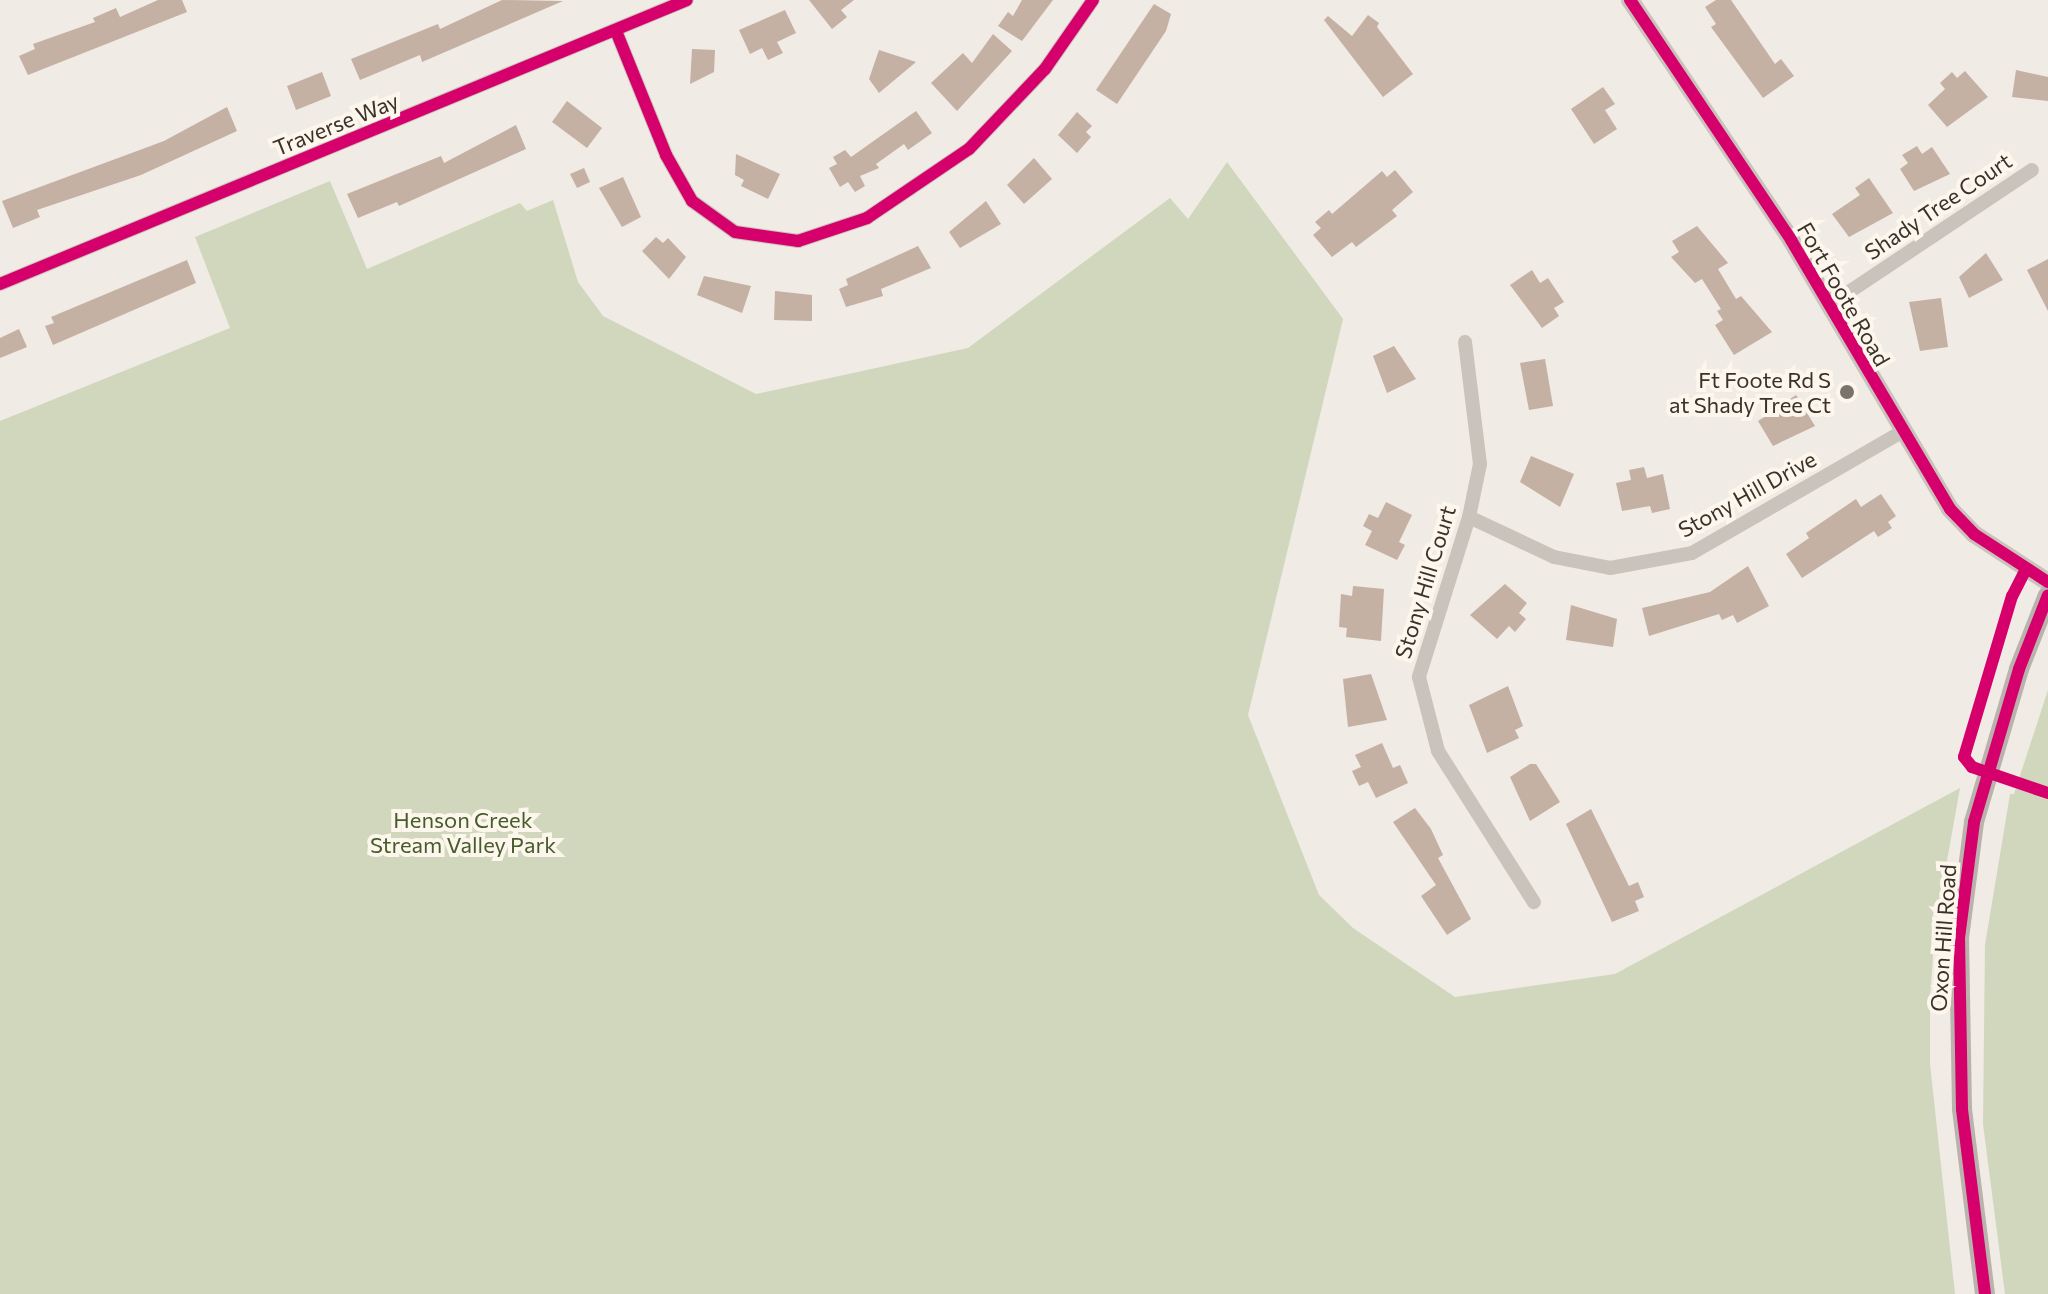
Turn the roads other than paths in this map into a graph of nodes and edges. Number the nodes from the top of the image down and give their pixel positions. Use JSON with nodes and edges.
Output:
{"nodes":[{"id":1,"x":687,"y":0,"type":"edge"},
{"id":2,"x":1093,"y":0,"type":"edge"},
{"id":3,"x":1630,"y":0,"type":"edge"},
{"id":4,"x":616,"y":31,"type":"junction"},
{"id":5,"x":2032,"y":170,"type":"dead end"},
{"id":6,"x":0,"y":284,"type":"edge"},
{"id":7,"x":1828,"y":306,"type":"junction"},
{"id":8,"x":1465,"y":342,"type":"dead end"},
{"id":9,"x":1902,"y":432,"type":"junction"},
{"id":10,"x":1469,"y":517,"type":"junction"},
{"id":11,"x":2048,"y":582,"type":"edge"},
{"id":12,"x":2048,"y":595,"type":"edge"},
{"id":13,"x":1534,"y":902,"type":"dead end"},
{"id":14,"x":1985,"y":1294,"type":"edge"}],
"edges":[{"from":1,"to":4,"type":"street","name":"Traverse Way"},
{"from":2,"to":4,"type":"street"},
{"from":3,"to":7,"type":"street","name":"Fort Foote Road"},
{"from":4,"to":6,"type":"street","name":"Traverse Way"},
{"from":5,"to":7,"type":"street","name":"Shady Tree Court"},
{"from":7,"to":9,"type":"street","name":"Fort Foote Road"},
{"from":8,"to":10,"type":"street","name":"Stony Hill Court"},
{"from":9,"to":10,"type":"street","name":"Stony Hill Drive"},
{"from":9,"to":11,"type":"street","name":"Fort Foote Road"},
{"from":10,"to":13,"type":"street","name":"Stony Hill Court"},
{"from":12,"to":14,"type":"main road","name":"Oxon Hill Road"}]}
